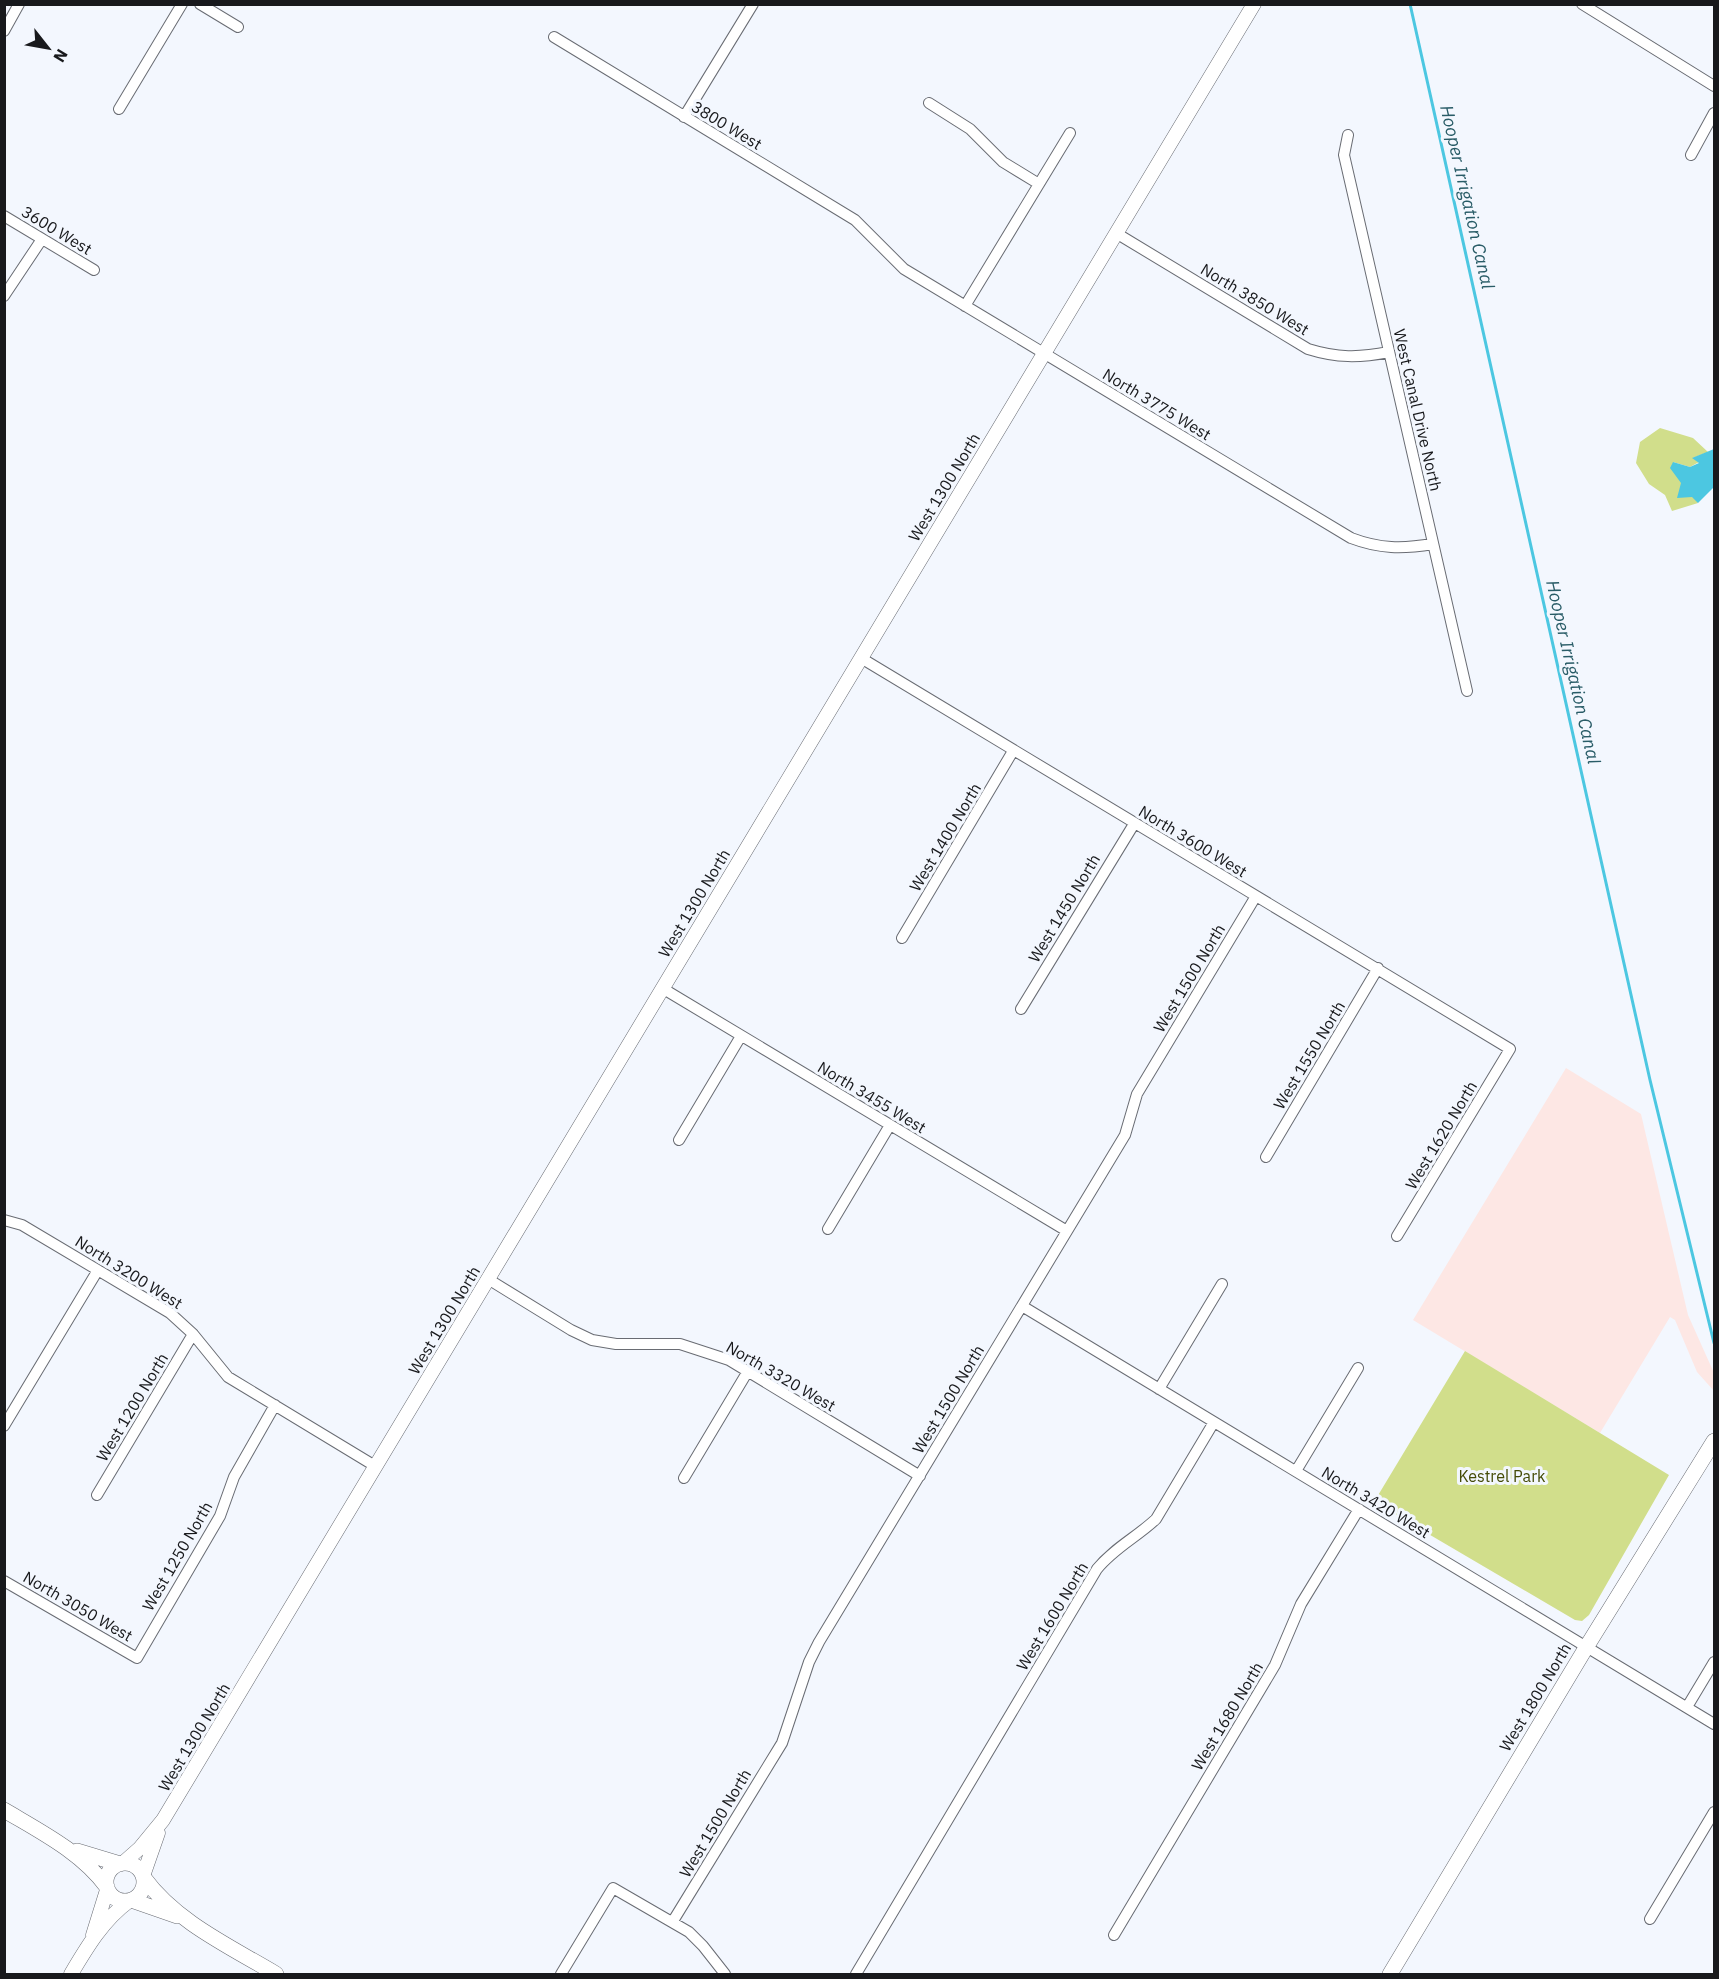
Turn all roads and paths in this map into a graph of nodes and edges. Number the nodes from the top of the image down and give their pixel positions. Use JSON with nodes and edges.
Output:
{"nodes":[{"id":1,"x":19,"y":4,"type":"edge"},
{"id":2,"x":182,"y":4,"type":"edge"},
{"id":3,"x":200,"y":4,"type":"edge"},
{"id":4,"x":753,"y":4,"type":"edge"},
{"id":5,"x":1254,"y":4,"type":"edge"},
{"id":6,"x":1582,"y":4,"type":"edge"},
{"id":7,"x":238,"y":27,"type":"dead end"},
{"id":8,"x":4,"y":31,"type":"edge"},
{"id":9,"x":554,"y":38,"type":"dead end"},
{"id":10,"x":1714,"y":86,"type":"edge"},
{"id":11,"x":929,"y":103,"type":"dead end"},
{"id":12,"x":119,"y":109,"type":"dead end"},
{"id":13,"x":1714,"y":113,"type":"edge"},
{"id":14,"x":684,"y":117,"type":"junction"},
{"id":15,"x":1070,"y":133,"type":"dead end"},
{"id":16,"x":1348,"y":135,"type":"dead end"},
{"id":17,"x":1691,"y":155,"type":"dead end"},
{"id":18,"x":1039,"y":184,"type":"junction"},
{"id":19,"x":4,"y":216,"type":"edge"},
{"id":20,"x":1116,"y":233,"type":"junction"},
{"id":21,"x":42,"y":239,"type":"junction"},
{"id":22,"x":880,"y":245,"type":"joint"},
{"id":23,"x":94,"y":270,"type":"dead end"},
{"id":24,"x":4,"y":296,"type":"edge"},
{"id":25,"x":965,"y":306,"type":"junction"},
{"id":26,"x":1389,"y":352,"type":"junction"},
{"id":27,"x":1044,"y":353,"type":"junction"},
{"id":28,"x":1433,"y":544,"type":"junction"},
{"id":29,"x":861,"y":657,"type":"junction"},
{"id":30,"x":1467,"y":691,"type":"dead end"},
{"id":31,"x":1013,"y":752,"type":"junction"},
{"id":32,"x":1134,"y":824,"type":"junction"},
{"id":33,"x":1256,"y":896,"type":"junction"},
{"id":34,"x":902,"y":938,"type":"dead end"},
{"id":35,"x":1378,"y":968,"type":"junction"},
{"id":36,"x":662,"y":988,"type":"junction"},
{"id":37,"x":1021,"y":1009,"type":"dead end"},
{"id":38,"x":741,"y":1036,"type":"junction"},
{"id":39,"x":1510,"y":1049,"type":"joint"},
{"id":40,"x":890,"y":1125,"type":"junction"},
{"id":41,"x":680,"y":1140,"type":"dead end"},
{"id":42,"x":1266,"y":1158,"type":"dead end"},
{"id":43,"x":4,"y":1220,"type":"edge"},
{"id":44,"x":828,"y":1229,"type":"dead end"},
{"id":45,"x":1067,"y":1231,"type":"junction"},
{"id":46,"x":1397,"y":1236,"type":"dead end"},
{"id":47,"x":98,"y":1270,"type":"junction"},
{"id":48,"x":488,"y":1279,"type":"junction"},
{"id":49,"x":1222,"y":1284,"type":"dead end"},
{"id":50,"x":1022,"y":1306,"type":"junction"},
{"id":51,"x":194,"y":1334,"type":"junction"},
{"id":52,"x":1358,"y":1368,"type":"dead end"},
{"id":53,"x":748,"y":1371,"type":"junction"},
{"id":54,"x":1159,"y":1389,"type":"junction"},
{"id":55,"x":275,"y":1405,"type":"junction"},
{"id":56,"x":1214,"y":1422,"type":"junction"},
{"id":57,"x":4,"y":1426,"type":"edge"},
{"id":58,"x":1714,"y":1441,"type":"edge"},
{"id":59,"x":375,"y":1466,"type":"junction"},
{"id":60,"x":1296,"y":1471,"type":"junction"},
{"id":61,"x":920,"y":1476,"type":"junction"},
{"id":62,"x":684,"y":1478,"type":"dead end"},
{"id":63,"x":96,"y":1496,"type":"dead end"},
{"id":64,"x":1359,"y":1509,"type":"junction"},
{"id":65,"x":4,"y":1581,"type":"edge"},
{"id":66,"x":1587,"y":1646,"type":"junction"},
{"id":67,"x":136,"y":1658,"type":"joint"},
{"id":68,"x":1714,"y":1662,"type":"edge"},
{"id":69,"x":1687,"y":1707,"type":"junction"},
{"id":70,"x":1714,"y":1724,"type":"edge"},
{"id":71,"x":4,"y":1810,"type":"edge"},
{"id":72,"x":1714,"y":1812,"type":"edge"},
{"id":73,"x":163,"y":1820,"type":"junction"},
{"id":74,"x":62,"y":1845,"type":"junction"},
{"id":75,"x":122,"y":1863,"type":"junction"},
{"id":76,"x":143,"y":1877,"type":"junction"},
{"id":77,"x":107,"y":1888,"type":"junction"},
{"id":78,"x":130,"y":1901,"type":"junction"},
{"id":79,"x":1650,"y":1919,"type":"dead end"},
{"id":80,"x":188,"y":1920,"type":"junction"},
{"id":81,"x":673,"y":1921,"type":"junction"},
{"id":82,"x":1114,"y":1935,"type":"dead end"},
{"id":83,"x":93,"y":1937,"type":"junction"},
{"id":84,"x":71,"y":1974,"type":"edge"},
{"id":85,"x":276,"y":1974,"type":"edge"},
{"id":86,"x":561,"y":1974,"type":"edge"},
{"id":87,"x":724,"y":1974,"type":"edge"},
{"id":88,"x":856,"y":1974,"type":"edge"},
{"id":89,"x":1390,"y":1974,"type":"edge"}],
"edges":[{"from":1,"to":8,"type":"street"},
{"from":2,"to":12,"type":"street"},
{"from":3,"to":7,"type":"street"},
{"from":4,"to":14,"type":"street"},
{"from":5,"to":20,"type":"street","name":"West 1300 North"},
{"from":6,"to":10,"type":"street"},
{"from":9,"to":14,"type":"street","name":"3800 West"},
{"from":11,"to":18,"type":"street"},
{"from":13,"to":17,"type":"street"},
{"from":14,"to":22,"type":"street","name":"3800 West"},
{"from":15,"to":18,"type":"street"},
{"from":16,"to":26,"type":"street","name":"West Canal Drive North"},
{"from":18,"to":25,"type":"street"},
{"from":19,"to":21,"type":"street","name":"3600 West"},
{"from":20,"to":26,"type":"street","name":"North 3850 West"},
{"from":20,"to":27,"type":"street","name":"West 1300 North"},
{"from":21,"to":23,"type":"street","name":"3600 West"},
{"from":21,"to":24,"type":"street"},
{"from":22,"to":25,"type":"street","name":"North 3775 West"},
{"from":25,"to":27,"type":"street","name":"North 3775 West"},
{"from":26,"to":28,"type":"street","name":"West Canal Drive North"},
{"from":27,"to":28,"type":"street","name":"North 3775 West"},
{"from":27,"to":29,"type":"street","name":"West 1300 North"},
{"from":28,"to":30,"type":"street","name":"West Canal Drive North"},
{"from":29,"to":31,"type":"street","name":"North 3600 West"},
{"from":29,"to":36,"type":"street","name":"West 1300 North"},
{"from":31,"to":32,"type":"street","name":"North 3600 West"},
{"from":31,"to":34,"type":"street","name":"West 1400 North"},
{"from":32,"to":33,"type":"street","name":"North 3600 West"},
{"from":32,"to":37,"type":"street","name":"West 1450 North"},
{"from":33,"to":35,"type":"street","name":"North 3600 West"},
{"from":33,"to":45,"type":"street","name":"West 1500 North"},
{"from":35,"to":39,"type":"street","name":"North 3600 West"},
{"from":35,"to":42,"type":"street","name":"West 1550 North"},
{"from":36,"to":38,"type":"street","name":"North 3455 West"},
{"from":36,"to":48,"type":"street","name":"West 1300 North"},
{"from":38,"to":40,"type":"street","name":"North 3455 West"},
{"from":38,"to":41,"type":"street"},
{"from":39,"to":46,"type":"street","name":"West 1620 North"},
{"from":40,"to":44,"type":"street"},
{"from":40,"to":45,"type":"street","name":"North 3455 West"},
{"from":43,"to":47,"type":"street","name":"North 3200 West"},
{"from":45,"to":50,"type":"street","name":"West 1500 North"},
{"from":47,"to":51,"type":"street","name":"North 3200 West"},
{"from":47,"to":57,"type":"street"},
{"from":48,"to":53,"type":"street","name":"North 3320 West"},
{"from":48,"to":59,"type":"street","name":"West 1300 North"},
{"from":49,"to":54,"type":"street"},
{"from":50,"to":54,"type":"street","name":"North 3420 West"},
{"from":50,"to":61,"type":"street","name":"West 1500 North"},
{"from":51,"to":55,"type":"street","name":"North 3200 West"},
{"from":51,"to":63,"type":"street","name":"West 1200 North"},
{"from":52,"to":60,"type":"street"},
{"from":53,"to":61,"type":"street","name":"North 3320 West"},
{"from":53,"to":62,"type":"street"},
{"from":54,"to":56,"type":"street","name":"North 3420 West"},
{"from":55,"to":59,"type":"street","name":"North 3200 West"},
{"from":55,"to":67,"type":"street","name":"West 1250 North"},
{"from":56,"to":60,"type":"street","name":"North 3420 West"},
{"from":56,"to":88,"type":"street","name":"West 1600 North"},
{"from":58,"to":66,"type":"main road","name":"West 1800 North"},
{"from":59,"to":73,"type":"street","name":"West 1300 North"},
{"from":60,"to":64,"type":"street","name":"North 3420 West"},
{"from":61,"to":81,"type":"street","name":"West 1500 North"},
{"from":64,"to":66,"type":"street","name":"North 3420 West"},
{"from":64,"to":82,"type":"street","name":"West 1680 North"},
{"from":65,"to":67,"type":"street","name":"North 3050 West"},
{"from":66,"to":69,"type":"street","name":"North 3420 West"},
{"from":66,"to":89,"type":"main road","name":"West 1800 North"},
{"from":68,"to":69,"type":"street"},
{"from":69,"to":70,"type":"street","name":"North 3420 West"},
{"from":71,"to":74,"type":"main road"},
{"from":72,"to":79,"type":"street"},
{"from":73,"to":75,"type":"street","name":"West 1300 North"},
{"from":73,"to":76,"type":"street","name":"West 1300 North"},
{"from":74,"to":75,"type":"main road"},
{"from":74,"to":77,"type":"main road"},
{"from":75,"to":76,"type":"main road"},
{"from":75,"to":77,"type":"main road"},
{"from":76,"to":78,"type":"main road"},
{"from":76,"to":80,"type":"main road"},
{"from":77,"to":78,"type":"main road"},
{"from":77,"to":83,"type":"street"},
{"from":78,"to":80,"type":"main road"},
{"from":78,"to":83,"type":"street"},
{"from":80,"to":85,"type":"main road"},
{"from":81,"to":86,"type":"street"},
{"from":81,"to":87,"type":"street"},
{"from":83,"to":84,"type":"street"}]}
